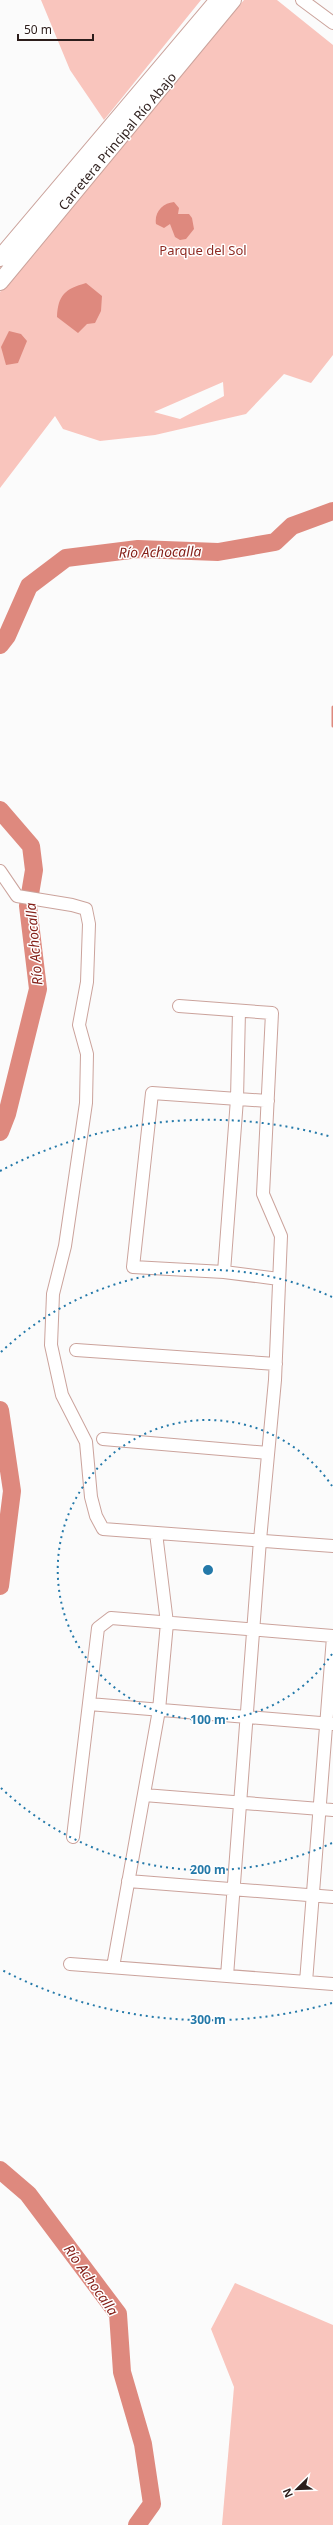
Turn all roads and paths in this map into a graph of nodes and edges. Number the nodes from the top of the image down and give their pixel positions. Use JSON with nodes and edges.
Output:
{"nodes":[{"id":1,"x":218,"y":0,"type":"edge"},
{"id":2,"x":233,"y":0,"type":"edge"},
{"id":3,"x":302,"y":0,"type":"edge"},
{"id":4,"x":333,"y":23,"type":"edge"},
{"id":5,"x":0,"y":258,"type":"edge"},
{"id":6,"x":0,"y":282,"type":"edge"},
{"id":7,"x":0,"y":871,"type":"edge"},
{"id":8,"x":179,"y":1006,"type":"dead end"},
{"id":9,"x":238,"y":1011,"type":"junction"},
{"id":10,"x":237,"y":1099,"type":"junction"},
{"id":11,"x":268,"y":1101,"type":"junction"},
{"id":12,"x":224,"y":1272,"type":"junction"},
{"id":13,"x":279,"y":1279,"type":"junction"},
{"id":14,"x":76,"y":1350,"type":"dead end"},
{"id":15,"x":276,"y":1364,"type":"junction"},
{"id":16,"x":103,"y":1438,"type":"dead end"},
{"id":17,"x":268,"y":1453,"type":"junction"},
{"id":18,"x":156,"y":1533,"type":"junction"},
{"id":19,"x":260,"y":1540,"type":"junction"},
{"id":20,"x":333,"y":1546,"type":"edge"},
{"id":21,"x":167,"y":1623,"type":"junction"},
{"id":22,"x":253,"y":1630,"type":"junction"},
{"id":23,"x":333,"y":1637,"type":"edge"},
{"id":24,"x":89,"y":1704,"type":"junction"},
{"id":25,"x":159,"y":1710,"type":"junction"},
{"id":26,"x":246,"y":1717,"type":"junction"},
{"id":27,"x":330,"y":1723,"type":"edge"},
{"id":28,"x":144,"y":1795,"type":"junction"},
{"id":29,"x":240,"y":1802,"type":"junction"},
{"id":30,"x":320,"y":1809,"type":"junction"},
{"id":31,"x":333,"y":1810,"type":"edge"},
{"id":32,"x":73,"y":1837,"type":"dead end"},
{"id":33,"x":128,"y":1881,"type":"junction"},
{"id":34,"x":233,"y":1889,"type":"junction"},
{"id":35,"x":313,"y":1895,"type":"junction"},
{"id":36,"x":333,"y":1897,"type":"edge"},
{"id":37,"x":70,"y":1964,"type":"dead end"},
{"id":38,"x":113,"y":1967,"type":"junction"},
{"id":39,"x":227,"y":1976,"type":"junction"},
{"id":40,"x":306,"y":1982,"type":"junction"},
{"id":41,"x":333,"y":1984,"type":"edge"}],
"edges":[{"from":1,"to":5,"type":"main road","name":"Carretera Principal Río Abajo"},
{"from":2,"to":6,"type":"main road","name":"Carretera Principal Río Abajo"},
{"from":3,"to":4,"type":"street"},
{"from":7,"to":18,"type":"street"},
{"from":8,"to":9,"type":"street"},
{"from":9,"to":10,"type":"street"},
{"from":9,"to":11,"type":"street"},
{"from":10,"to":11,"type":"street"},
{"from":10,"to":12,"type":"street"},
{"from":10,"to":12,"type":"street"},
{"from":11,"to":13,"type":"street"},
{"from":12,"to":13,"type":"street"},
{"from":13,"to":15,"type":"street"},
{"from":14,"to":15,"type":"street"},
{"from":15,"to":17,"type":"street"},
{"from":16,"to":17,"type":"street"},
{"from":17,"to":19,"type":"street"},
{"from":18,"to":19,"type":"street"},
{"from":18,"to":21,"type":"street"},
{"from":19,"to":20,"type":"street"},
{"from":19,"to":22,"type":"street"},
{"from":21,"to":22,"type":"street"},
{"from":21,"to":24,"type":"street"},
{"from":21,"to":25,"type":"street"},
{"from":22,"to":23,"type":"street"},
{"from":22,"to":26,"type":"street"},
{"from":23,"to":27,"type":"street"},
{"from":24,"to":25,"type":"street"},
{"from":24,"to":32,"type":"street"},
{"from":25,"to":26,"type":"street"},
{"from":25,"to":28,"type":"street"},
{"from":26,"to":27,"type":"street"},
{"from":26,"to":29,"type":"street"},
{"from":27,"to":30,"type":"street"},
{"from":28,"to":29,"type":"street"},
{"from":28,"to":33,"type":"street"},
{"from":29,"to":30,"type":"street"},
{"from":29,"to":34,"type":"street"},
{"from":30,"to":31,"type":"street"},
{"from":30,"to":35,"type":"street"},
{"from":33,"to":34,"type":"street"},
{"from":33,"to":38,"type":"street"},
{"from":34,"to":35,"type":"street"},
{"from":34,"to":39,"type":"street"},
{"from":35,"to":36,"type":"street"},
{"from":35,"to":40,"type":"street"},
{"from":37,"to":38,"type":"street"},
{"from":38,"to":39,"type":"street"},
{"from":39,"to":40,"type":"street"},
{"from":40,"to":41,"type":"street"}]}
